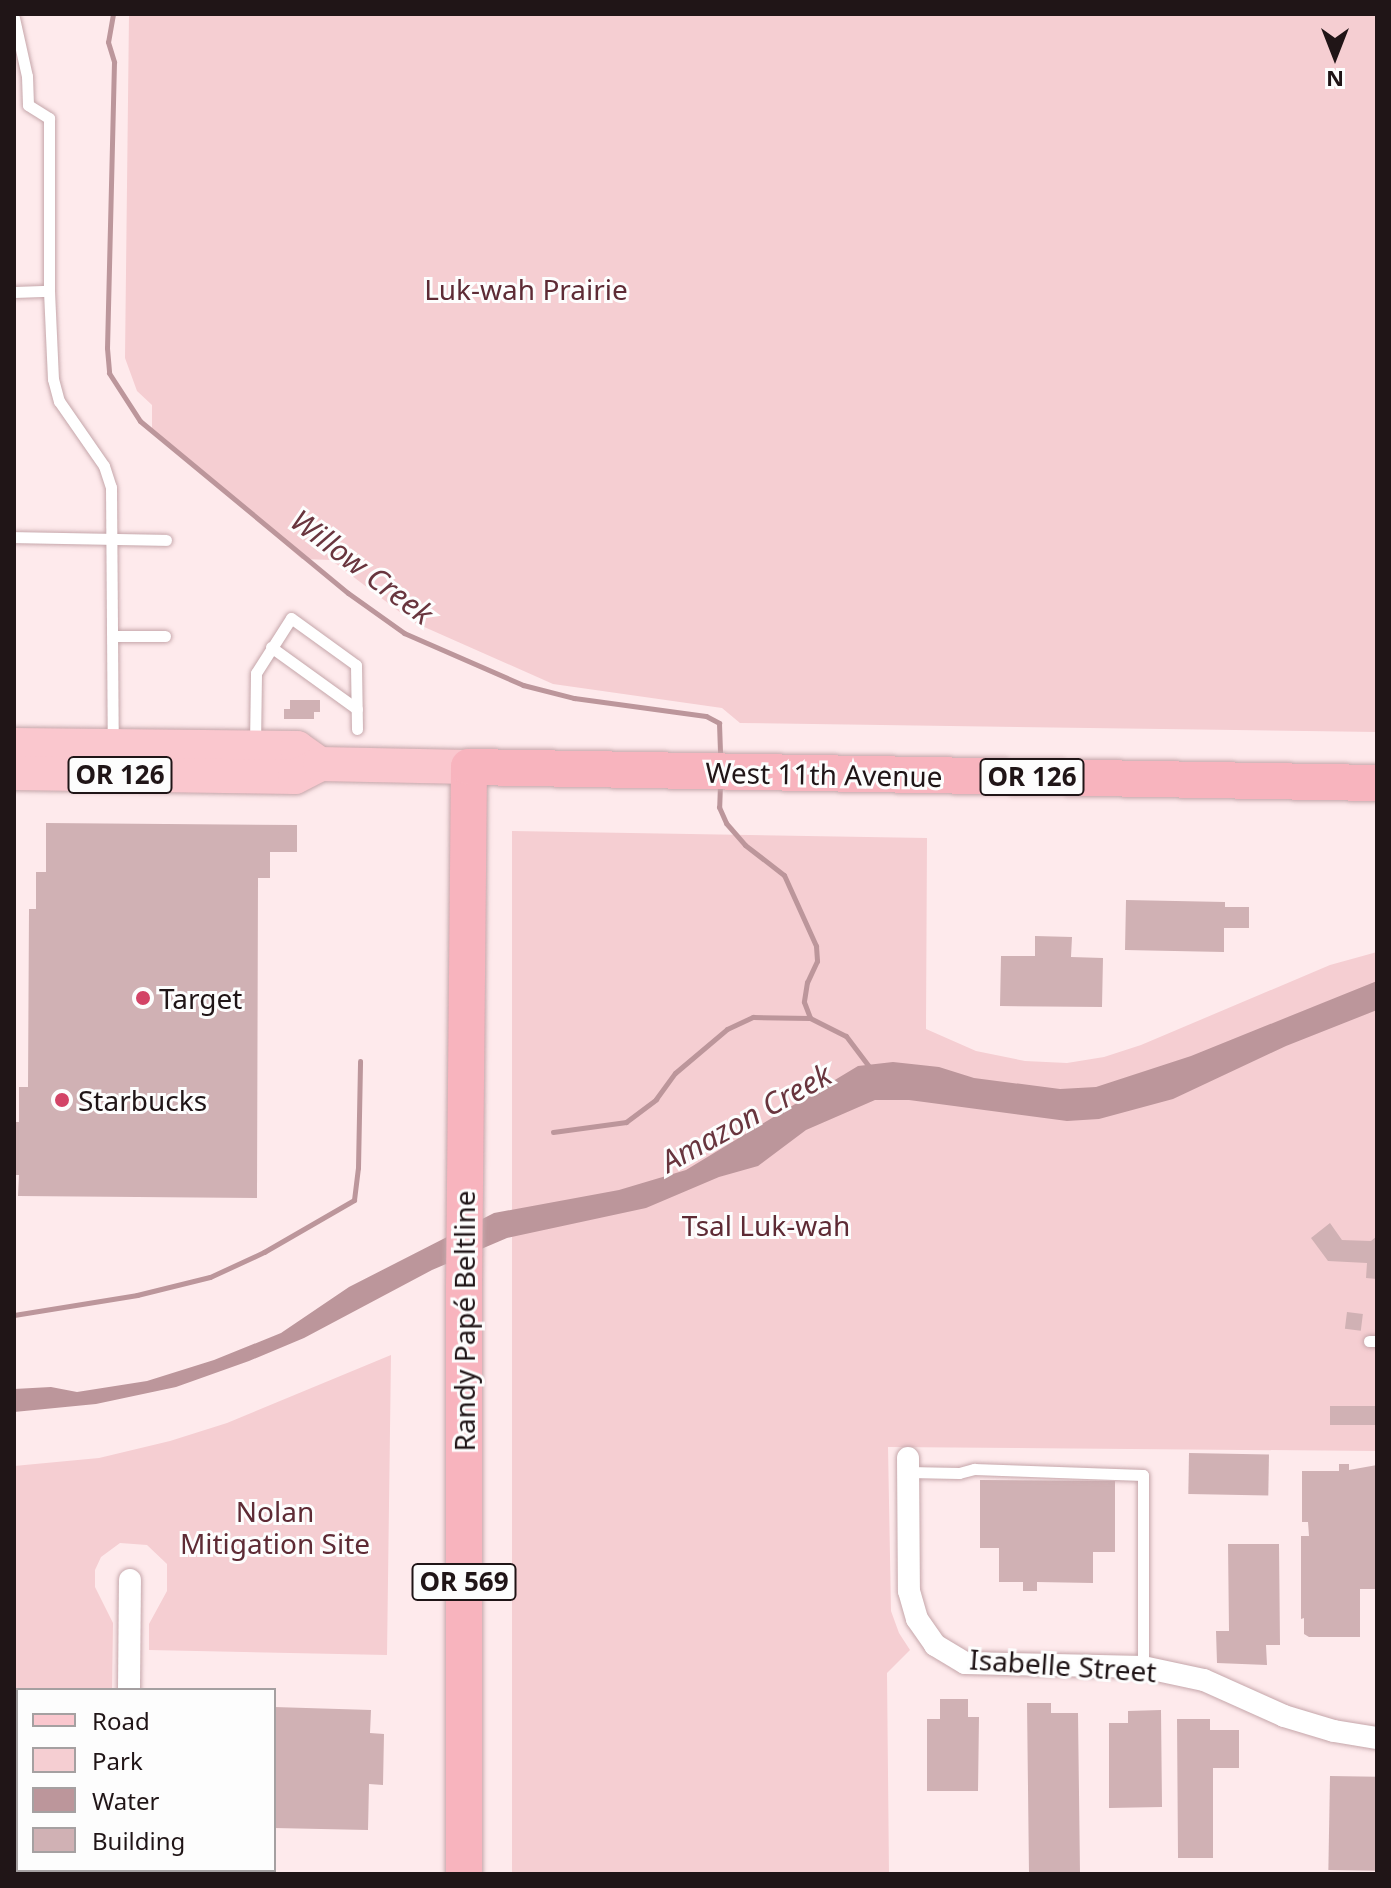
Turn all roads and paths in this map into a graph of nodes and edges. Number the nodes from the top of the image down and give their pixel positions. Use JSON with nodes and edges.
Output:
{"nodes":[{"id":1,"x":14,"y":18,"type":"edge"},
{"id":2,"x":49,"y":291,"type":"junction"},
{"id":3,"x":14,"y":292,"type":"edge"},
{"id":4,"x":14,"y":537,"type":"edge"},
{"id":5,"x":113,"y":540,"type":"junction"},
{"id":6,"x":166,"y":540,"type":"dead end"},
{"id":7,"x":113,"y":636,"type":"junction"},
{"id":8,"x":165,"y":636,"type":"dead end"},
{"id":9,"x":271,"y":647,"type":"junction"},
{"id":10,"x":357,"y":709,"type":"junction"},
{"id":11,"x":357,"y":729,"type":"dead end"},
{"id":12,"x":14,"y":745,"type":"edge"},
{"id":13,"x":101,"y":747,"type":"junction"},
{"id":14,"x":255,"y":747,"type":"junction"},
{"id":15,"x":320,"y":764,"type":"junction"},
{"id":16,"x":14,"y":766,"type":"edge"},
{"id":17,"x":469,"y":767,"type":"junction"},
{"id":18,"x":14,"y":773,"type":"edge"},
{"id":19,"x":1377,"y":783,"type":"edge"},
{"id":20,"x":908,"y":1465,"type":"joint"},
{"id":21,"x":130,"y":1580,"type":"dead end"},
{"id":22,"x":1143,"y":1667,"type":"junction"},
{"id":23,"x":129,"y":1688,"type":"edge"},
{"id":24,"x":1377,"y":1738,"type":"edge"},
{"id":25,"x":464,"y":1874,"type":"edge"}],
"edges":[{"from":1,"to":2,"type":"lane"},
{"from":2,"to":3,"type":"lane"},
{"from":2,"to":5,"type":"lane"},
{"from":4,"to":5,"type":"lane"},
{"from":5,"to":6,"type":"lane"},
{"from":5,"to":7,"type":"lane"},
{"from":7,"to":8,"type":"lane"},
{"from":7,"to":13,"type":"lane"},
{"from":9,"to":10,"type":"lane"},
{"from":9,"to":10,"type":"lane"},
{"from":9,"to":14,"type":"lane"},
{"from":10,"to":11,"type":"lane"},
{"from":12,"to":13,"type":"main road","name":"West 11th Avenue","number":"OR 126"},
{"from":13,"to":14,"type":"main road","name":"West 11th Avenue","number":"OR 126"},
{"from":13,"to":16,"type":"main road"},
{"from":14,"to":15,"type":"main road","name":"West 11th Avenue","number":"OR 126"},
{"from":15,"to":17,"type":"main road","name":"West 11th Avenue","number":"OR 126"},
{"from":15,"to":18,"type":"main road","name":"West 11th Avenue","number":"OR 126"},
{"from":17,"to":19,"type":"highway","name":"West 11th Avenue","number":"OR 126"},
{"from":17,"to":25,"type":"highway","name":"Randy Papé Beltline","number":"OR 569"},
{"from":20,"to":22,"type":"street","name":"Isabelle Street"},
{"from":20,"to":22,"type":"lane"},
{"from":21,"to":23,"type":"street"},
{"from":22,"to":24,"type":"street","name":"Isabelle Street"}]}
